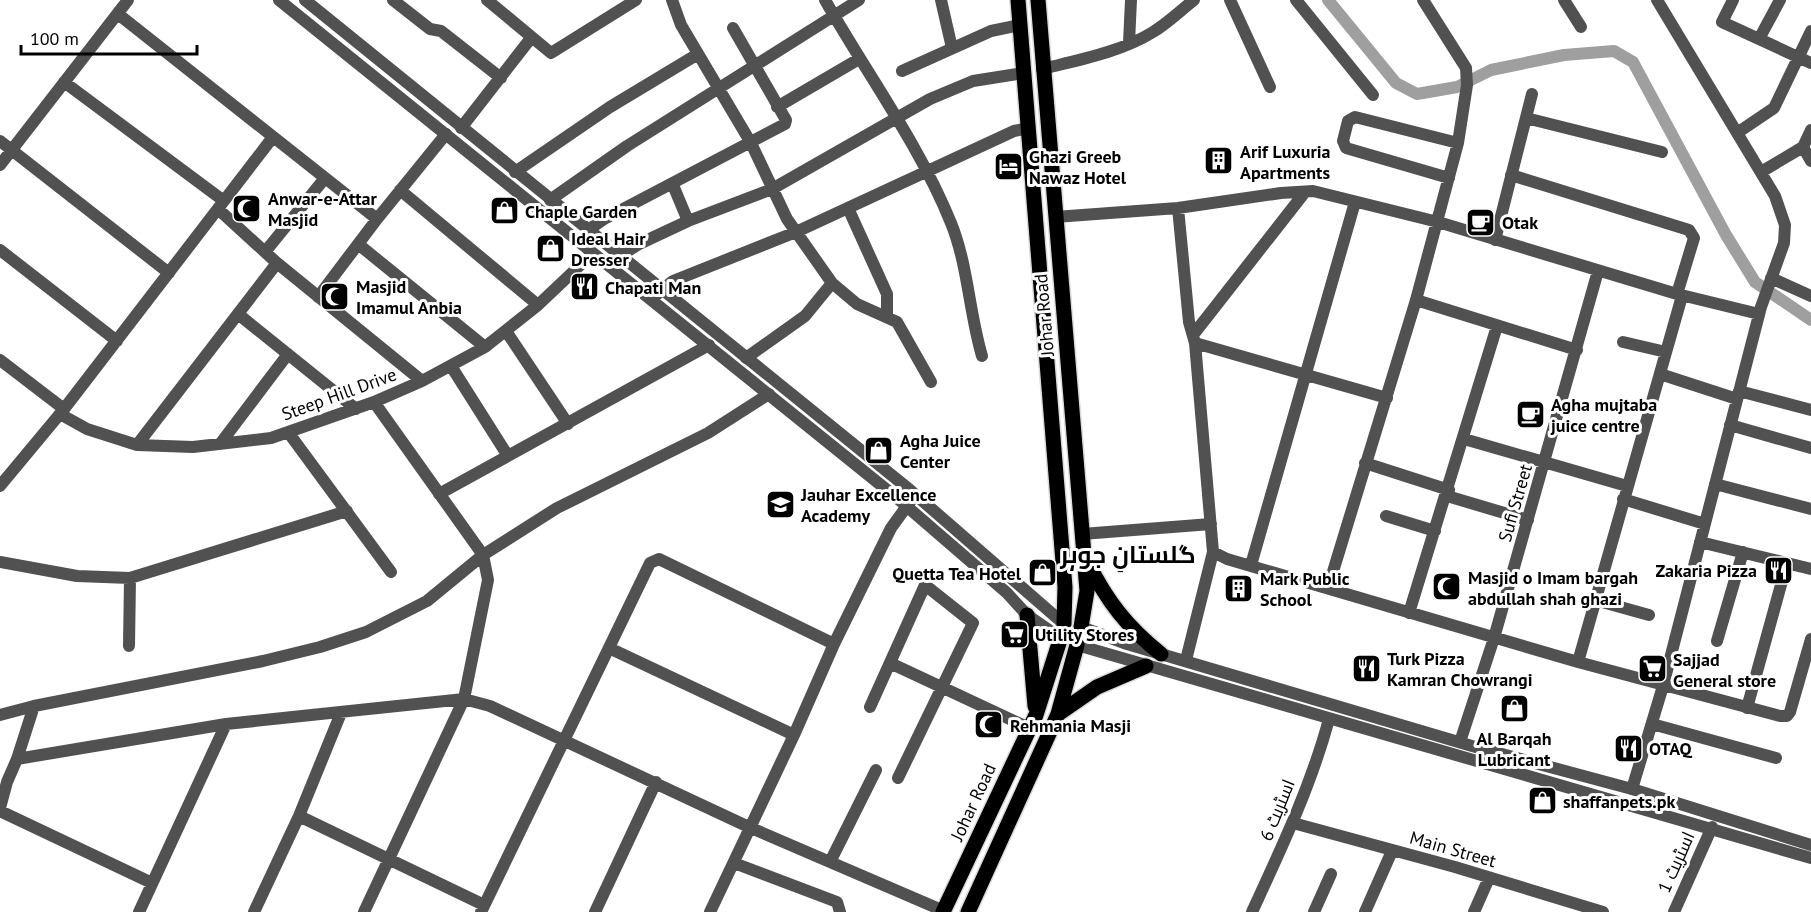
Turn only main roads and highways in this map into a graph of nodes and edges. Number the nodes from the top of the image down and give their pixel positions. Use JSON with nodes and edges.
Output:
{"nodes":[{"id":1,"x":1018,"y":0,"type":"edge"},
{"id":2,"x":1038,"y":0,"type":"edge"},
{"id":3,"x":1084,"y":555,"type":"junction"},
{"id":4,"x":1027,"y":615,"type":"road end"},
{"id":5,"x":1081,"y":627,"type":"junction"},
{"id":6,"x":1061,"y":634,"type":"junction"},
{"id":7,"x":1077,"y":645,"type":"junction"},
{"id":8,"x":1161,"y":654,"type":"road end"},
{"id":9,"x":1146,"y":666,"type":"road end"},
{"id":10,"x":1058,"y":714,"type":"junction"},
{"id":11,"x":1032,"y":721,"type":"junction"},
{"id":12,"x":944,"y":912,"type":"edge"},
{"id":13,"x":968,"y":912,"type":"edge"}],
"edges":[{"from":1,"to":6,"type":"main road","name":"Johar Road"},
{"from":2,"to":3,"type":"main road","name":"Johar Road"},
{"from":3,"to":5,"type":"main road","name":"Johar Road"},
{"from":3,"to":8,"type":"main road"},
{"from":4,"to":11,"type":"main road"},
{"from":5,"to":6,"type":"main road"},
{"from":5,"to":7,"type":"main road"},
{"from":6,"to":7,"type":"main road"},
{"from":6,"to":11,"type":"main road","name":"Johar Road"},
{"from":7,"to":10,"type":"main road"},
{"from":9,"to":10,"type":"main road"},
{"from":10,"to":13,"type":"main road"},
{"from":11,"to":12,"type":"main road","name":"Johar Road"}]}
